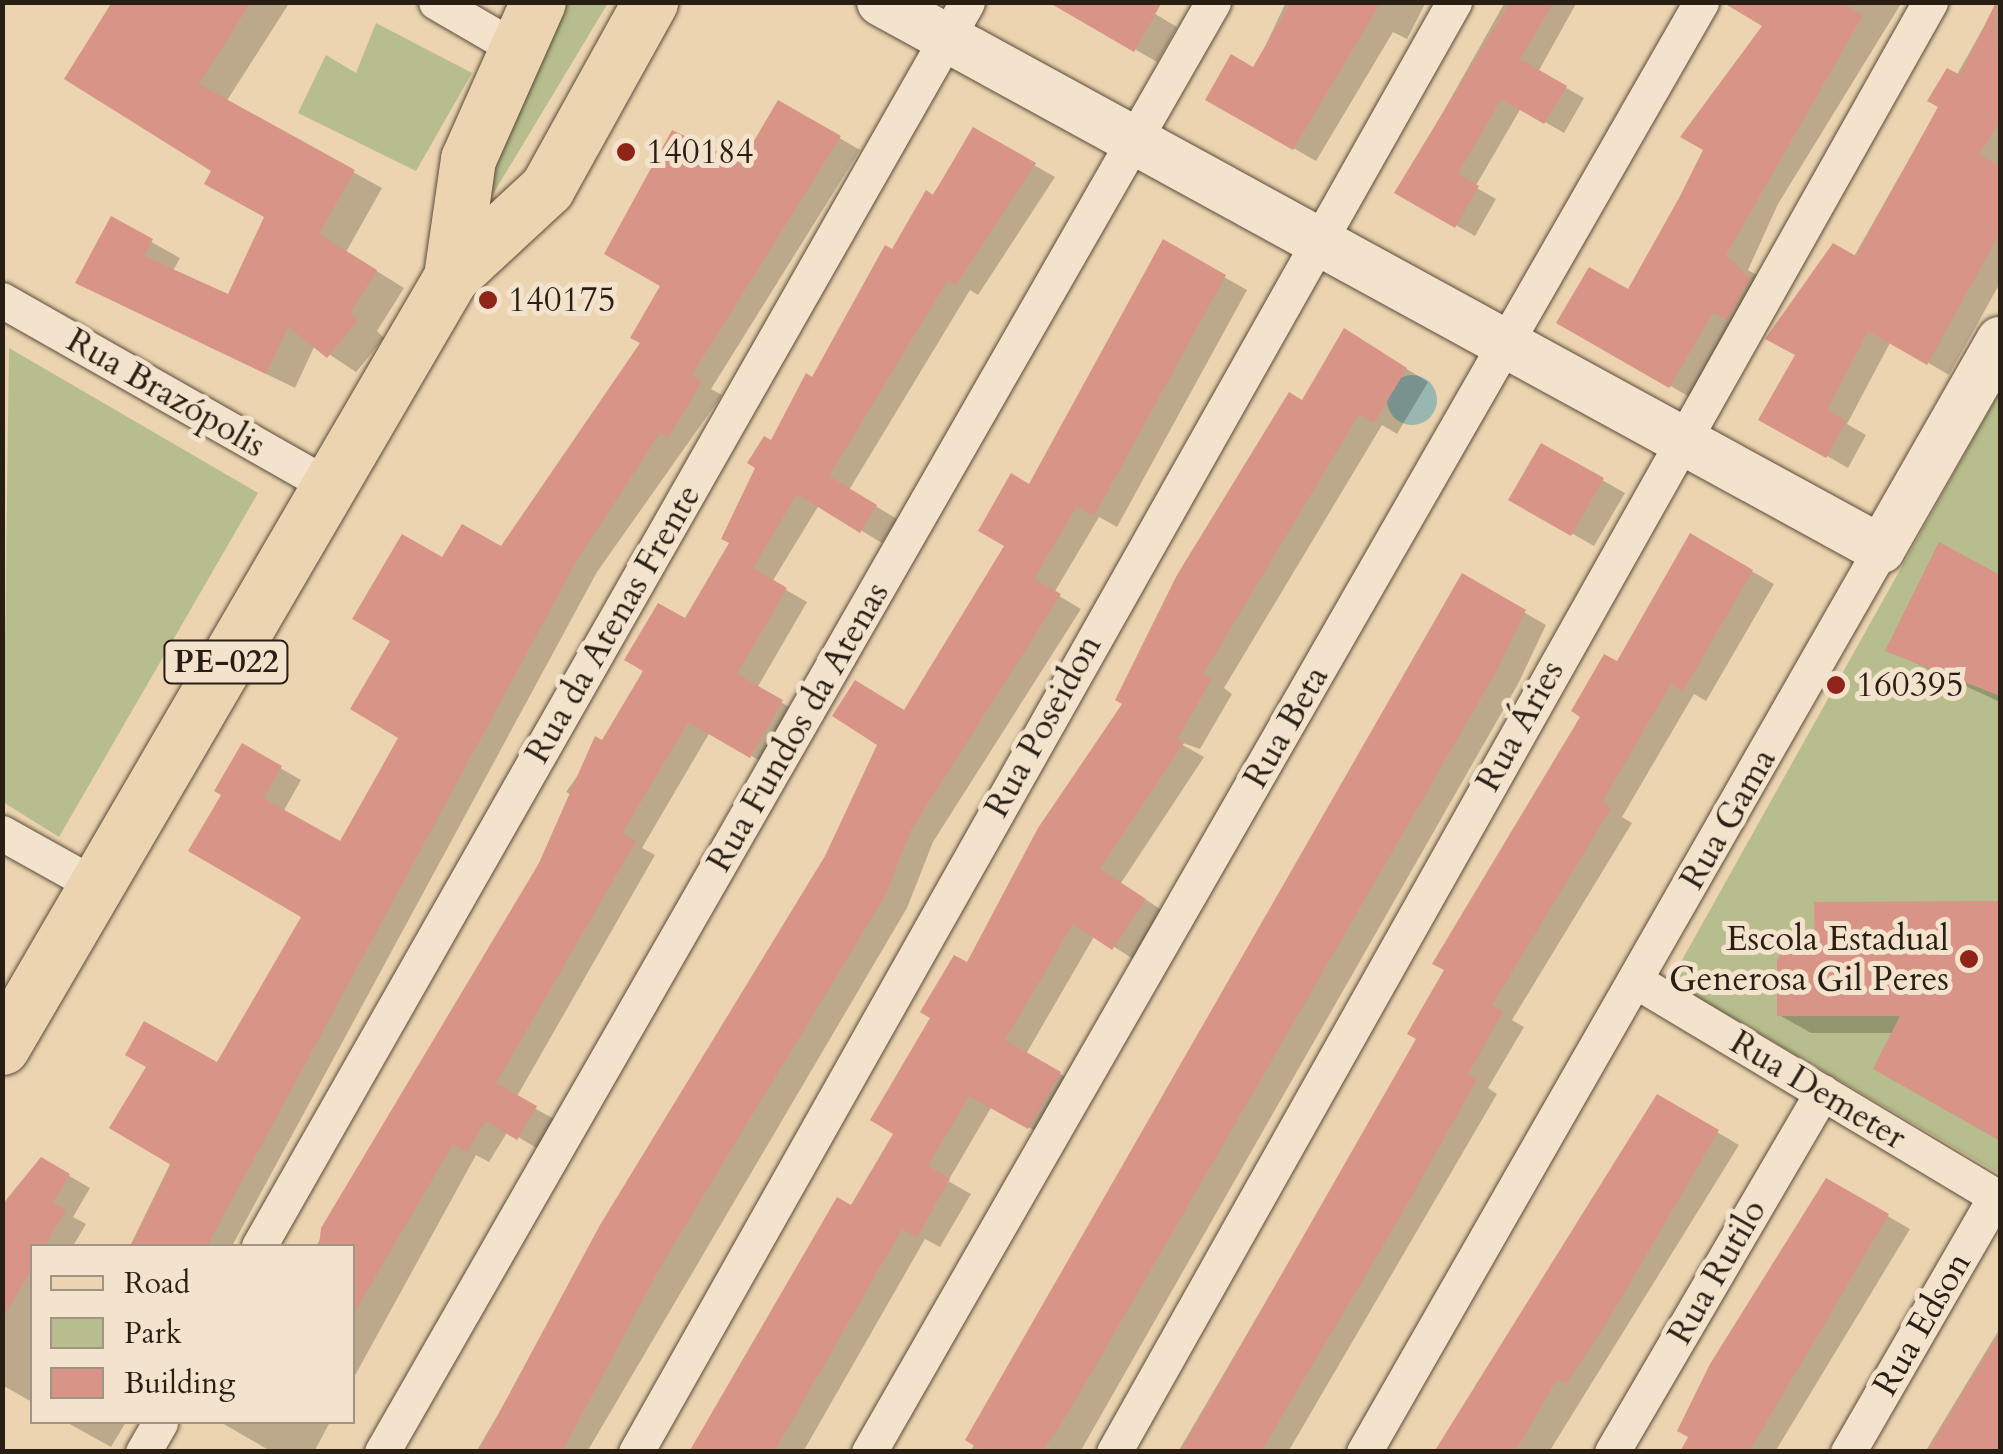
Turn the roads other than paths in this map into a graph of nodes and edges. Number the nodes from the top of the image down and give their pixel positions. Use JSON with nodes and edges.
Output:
{"nodes":[{"id":1,"x":436,"y":2,"type":"edge"},
{"id":2,"x":650,"y":2,"type":"edge"},
{"id":3,"x":881,"y":2,"type":"edge"},
{"id":4,"x":1214,"y":2,"type":"edge"},
{"id":5,"x":1454,"y":2,"type":"edge"},
{"id":6,"x":1702,"y":2,"type":"edge"},
{"id":7,"x":1930,"y":2,"type":"edge"},
{"id":8,"x":957,"y":18,"type":"edge"},
{"id":9,"x":528,"y":26,"type":"edge"},
{"id":10,"x":1137,"y":138,"type":"junction"},
{"id":11,"x":1317,"y":238,"type":"junction"},
{"id":12,"x":451,"y":276,"type":"junction"},
{"id":13,"x":2,"y":300,"type":"edge"},
{"id":14,"x":2000,"y":342,"type":"edge"},
{"id":15,"x":1508,"y":343,"type":"junction"},
{"id":16,"x":1682,"y":438,"type":"junction"},
{"id":17,"x":330,"y":486,"type":"junction"},
{"id":18,"x":1882,"y":549,"type":"junction"},
{"id":19,"x":2,"y":833,"type":"edge"},
{"id":20,"x":95,"y":885,"type":"junction"},
{"id":21,"x":1636,"y":981,"type":"junction"},
{"id":22,"x":2,"y":1047,"type":"edge"},
{"id":23,"x":1822,"y":1092,"type":"junction"},
{"id":24,"x":1998,"y":1197,"type":"edge"},
{"id":25,"x":260,"y":1244,"type":"edge"},
{"id":26,"x":159,"y":1424,"type":"edge"},
{"id":27,"x":142,"y":1452,"type":"edge"},
{"id":28,"x":382,"y":1452,"type":"edge"},
{"id":29,"x":636,"y":1452,"type":"edge"},
{"id":30,"x":869,"y":1452,"type":"edge"},
{"id":31,"x":1114,"y":1452,"type":"edge"},
{"id":32,"x":1364,"y":1452,"type":"edge"},
{"id":33,"x":1612,"y":1452,"type":"edge"},
{"id":34,"x":1848,"y":1452,"type":"edge"}],
"edges":[{"from":1,"to":9,"type":"street"},
{"from":2,"to":12,"type":"main road","number":"PE-022"},
{"from":3,"to":8,"type":"street"},
{"from":4,"to":10,"type":"street","name":"Rua Fundos da Atenas"},
{"from":5,"to":11,"type":"street","name":"Rua Poseidon"},
{"from":6,"to":15,"type":"street","name":"Rua Beta"},
{"from":7,"to":16,"type":"street","name":"Rua Áries"},
{"from":8,"to":10,"type":"street"},
{"from":8,"to":25,"type":"street","name":"Rua da Atenas Frente"},
{"from":9,"to":12,"type":"main road","number":"PE-022"},
{"from":10,"to":11,"type":"street"},
{"from":10,"to":28,"type":"street","name":"Rua Fundos da Atenas"},
{"from":11,"to":15,"type":"street"},
{"from":11,"to":29,"type":"street","name":"Rua Poseidon"},
{"from":12,"to":17,"type":"main road","number":"PE-022"},
{"from":13,"to":17,"type":"street","name":"Rua Brazópolis"},
{"from":14,"to":18,"type":"street","name":"Rua Gama"},
{"from":15,"to":16,"type":"street"},
{"from":15,"to":30,"type":"street","name":"Rua Beta"},
{"from":16,"to":18,"type":"street"},
{"from":16,"to":31,"type":"street","name":"Rua Áries"},
{"from":17,"to":20,"type":"main road","number":"PE-022"},
{"from":18,"to":21,"type":"street","name":"Rua Gama"},
{"from":19,"to":20,"type":"street"},
{"from":20,"to":22,"type":"main road","number":"PE-022"},
{"from":21,"to":23,"type":"street","name":"Rua Demeter"},
{"from":21,"to":32,"type":"street","name":"Rua Gama"},
{"from":23,"to":24,"type":"street","name":"Rua Demeter"},
{"from":23,"to":33,"type":"street","name":"Rua Rutilo"},
{"from":24,"to":34,"type":"street","name":"Rua Edson"},
{"from":26,"to":27,"type":"street"}]}
